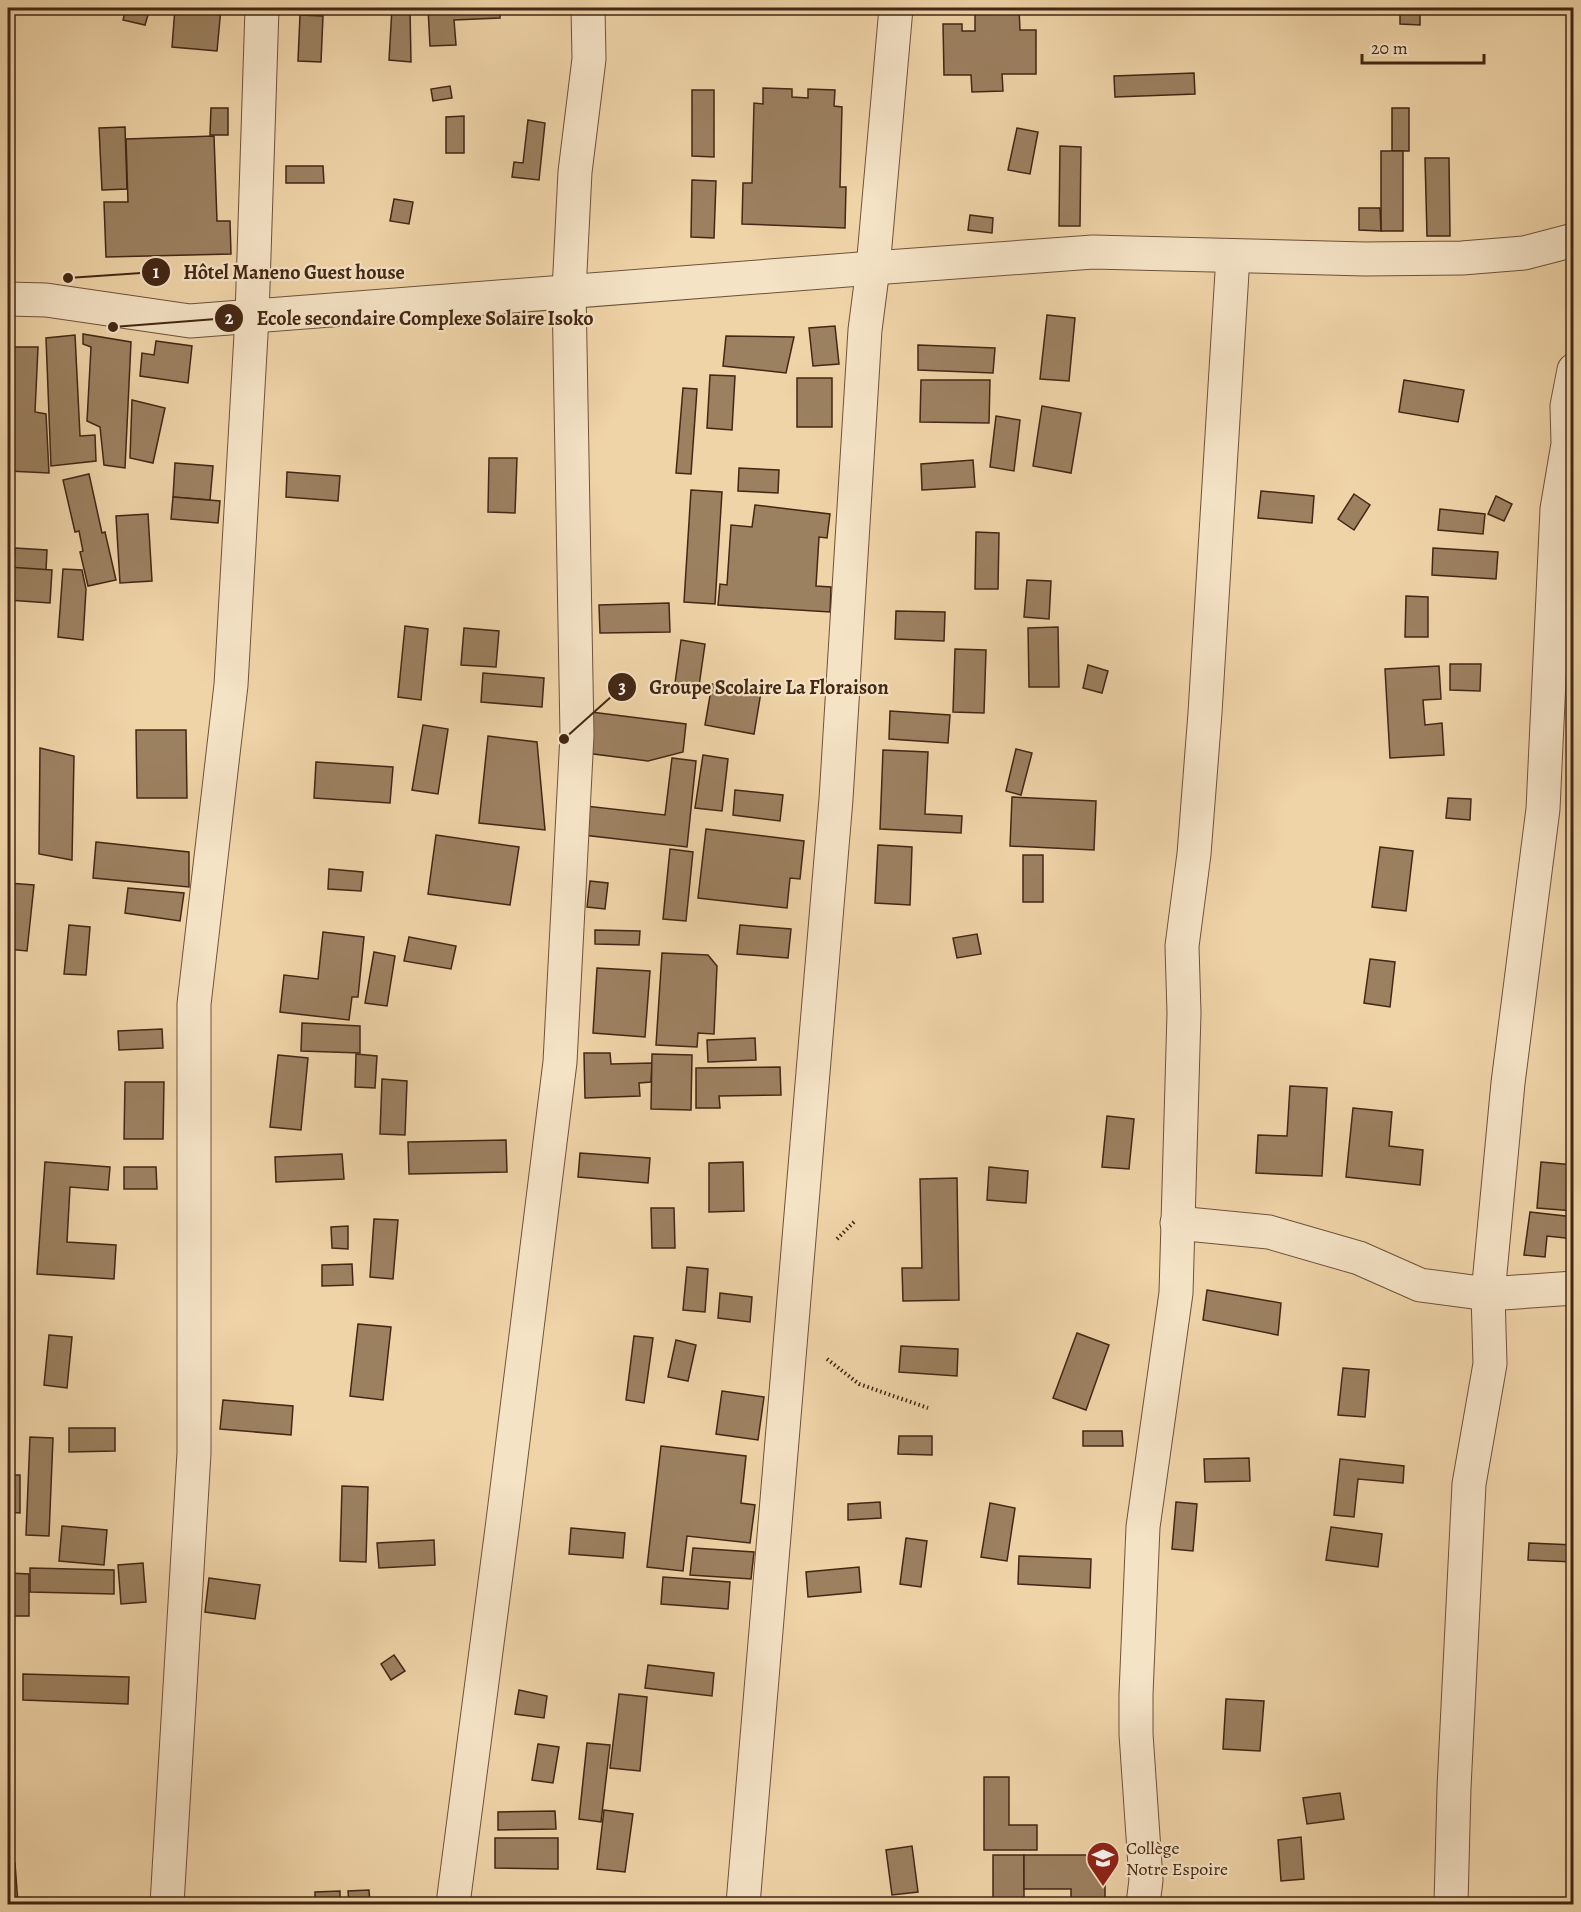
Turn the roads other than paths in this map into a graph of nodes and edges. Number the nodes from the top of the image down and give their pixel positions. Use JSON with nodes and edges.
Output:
{"nodes":[{"id":1,"x":262,"y":8,"type":"edge"},
{"id":2,"x":588,"y":8,"type":"edge"},
{"id":3,"x":896,"y":8,"type":"edge"},
{"id":4,"x":1574,"y":240,"type":"edge"},
{"id":5,"x":1233,"y":256,"type":"junction"},
{"id":6,"x":873,"y":268,"type":"junction"},
{"id":7,"x":568,"y":291,"type":"junction"},
{"id":8,"x":8,"y":299,"type":"edge"},
{"id":9,"x":252,"y":317,"type":"junction"},
{"id":10,"x":1574,"y":370,"type":"edge"},
{"id":11,"x":1177,"y":1222,"type":"junction"},
{"id":12,"x":1574,"y":1288,"type":"edge"},
{"id":13,"x":1488,"y":1294,"type":"junction"},
{"id":14,"x":166,"y":1905,"type":"edge"},
{"id":15,"x":453,"y":1905,"type":"edge"},
{"id":16,"x":743,"y":1905,"type":"edge"},
{"id":17,"x":1143,"y":1905,"type":"edge"},
{"id":18,"x":1450,"y":1905,"type":"edge"}],
"edges":[{"from":1,"to":9,"type":"street"},
{"from":2,"to":7,"type":"street"},
{"from":3,"to":6,"type":"street"},
{"from":4,"to":5,"type":"street"},
{"from":5,"to":6,"type":"street"},
{"from":5,"to":11,"type":"street"},
{"from":6,"to":7,"type":"street"},
{"from":6,"to":16,"type":"street"},
{"from":7,"to":9,"type":"street"},
{"from":7,"to":15,"type":"street"},
{"from":8,"to":9,"type":"street"},
{"from":9,"to":14,"type":"street"},
{"from":10,"to":13,"type":"street"},
{"from":11,"to":13,"type":"street"},
{"from":11,"to":17,"type":"street"},
{"from":12,"to":13,"type":"street"},
{"from":13,"to":18,"type":"street"}]}
